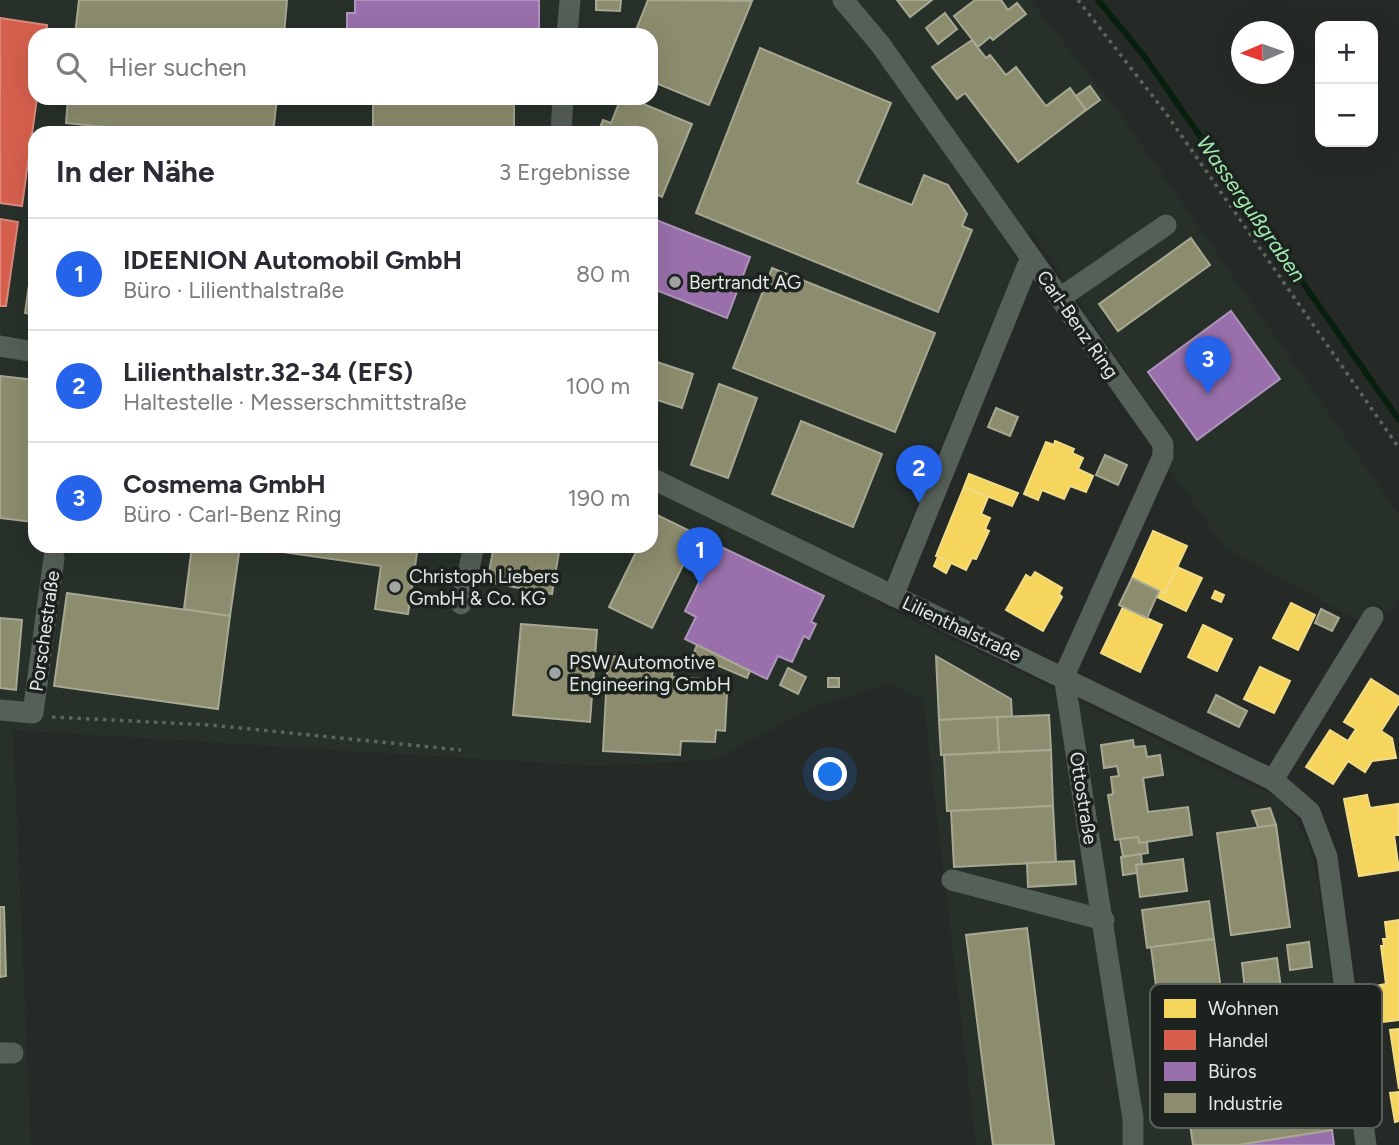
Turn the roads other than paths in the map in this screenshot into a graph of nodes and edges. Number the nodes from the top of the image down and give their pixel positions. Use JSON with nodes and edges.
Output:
{"nodes":[{"id":1,"x":570,"y":0,"type":"edge"},
{"id":2,"x":842,"y":0,"type":"edge"},
{"id":3,"x":568,"y":28,"type":"edge"},
{"id":4,"x":563,"y":105,"type":"edge"},
{"id":5,"x":561,"y":126,"type":"edge"},
{"id":6,"x":1166,"y":225,"type":"dead end"},
{"id":7,"x":1031,"y":257,"type":"junction"},
{"id":8,"x":1060,"y":298,"type":"junction"},
{"id":9,"x":0,"y":346,"type":"edge"},
{"id":10,"x":28,"y":351,"type":"edge"},
{"id":11,"x":658,"y":481,"type":"edge"},
{"id":12,"x":472,"y":553,"type":"edge"},
{"id":13,"x":54,"y":558,"type":"dead end"},
{"id":14,"x":893,"y":596,"type":"junction"},
{"id":15,"x":461,"y":604,"type":"dead end"},
{"id":16,"x":1373,"y":617,"type":"dead end"},
{"id":17,"x":1065,"y":676,"type":"junction"},
{"id":18,"x":0,"y":710,"type":"edge"},
{"id":19,"x":1273,"y":780,"type":"junction"},
{"id":20,"x":952,"y":880,"type":"dead end"},
{"id":21,"x":1104,"y":920,"type":"junction"},
{"id":22,"x":1344,"y":984,"type":"edge"},
{"id":23,"x":1133,"y":1145,"type":"edge"}],
"edges":[{"from":1,"to":3,"type":"street"},
{"from":2,"to":7,"type":"street","name":"Carl-Benz Ring"},
{"from":4,"to":5,"type":"street"},
{"from":6,"to":8,"type":"street"},
{"from":7,"to":8,"type":"street","name":"Carl-Benz Ring"},
{"from":7,"to":14,"type":"street"},
{"from":8,"to":17,"type":"street","name":"Carl-Benz Ring"},
{"from":9,"to":10,"type":"street"},
{"from":11,"to":14,"type":"street","name":"Lilienthalstraße"},
{"from":12,"to":15,"type":"street"},
{"from":13,"to":18,"type":"street","name":"Porschestraße"},
{"from":14,"to":17,"type":"street","name":"Lilienthalstraße"},
{"from":16,"to":19,"type":"street"},
{"from":17,"to":19,"type":"street","name":"Lilienthalstraße"},
{"from":17,"to":21,"type":"street","name":"Ottostraße"},
{"from":19,"to":22,"type":"street","name":"Lilienthalstraße"},
{"from":20,"to":21,"type":"street"},
{"from":21,"to":23,"type":"street","name":"Ottostraße"}]}
